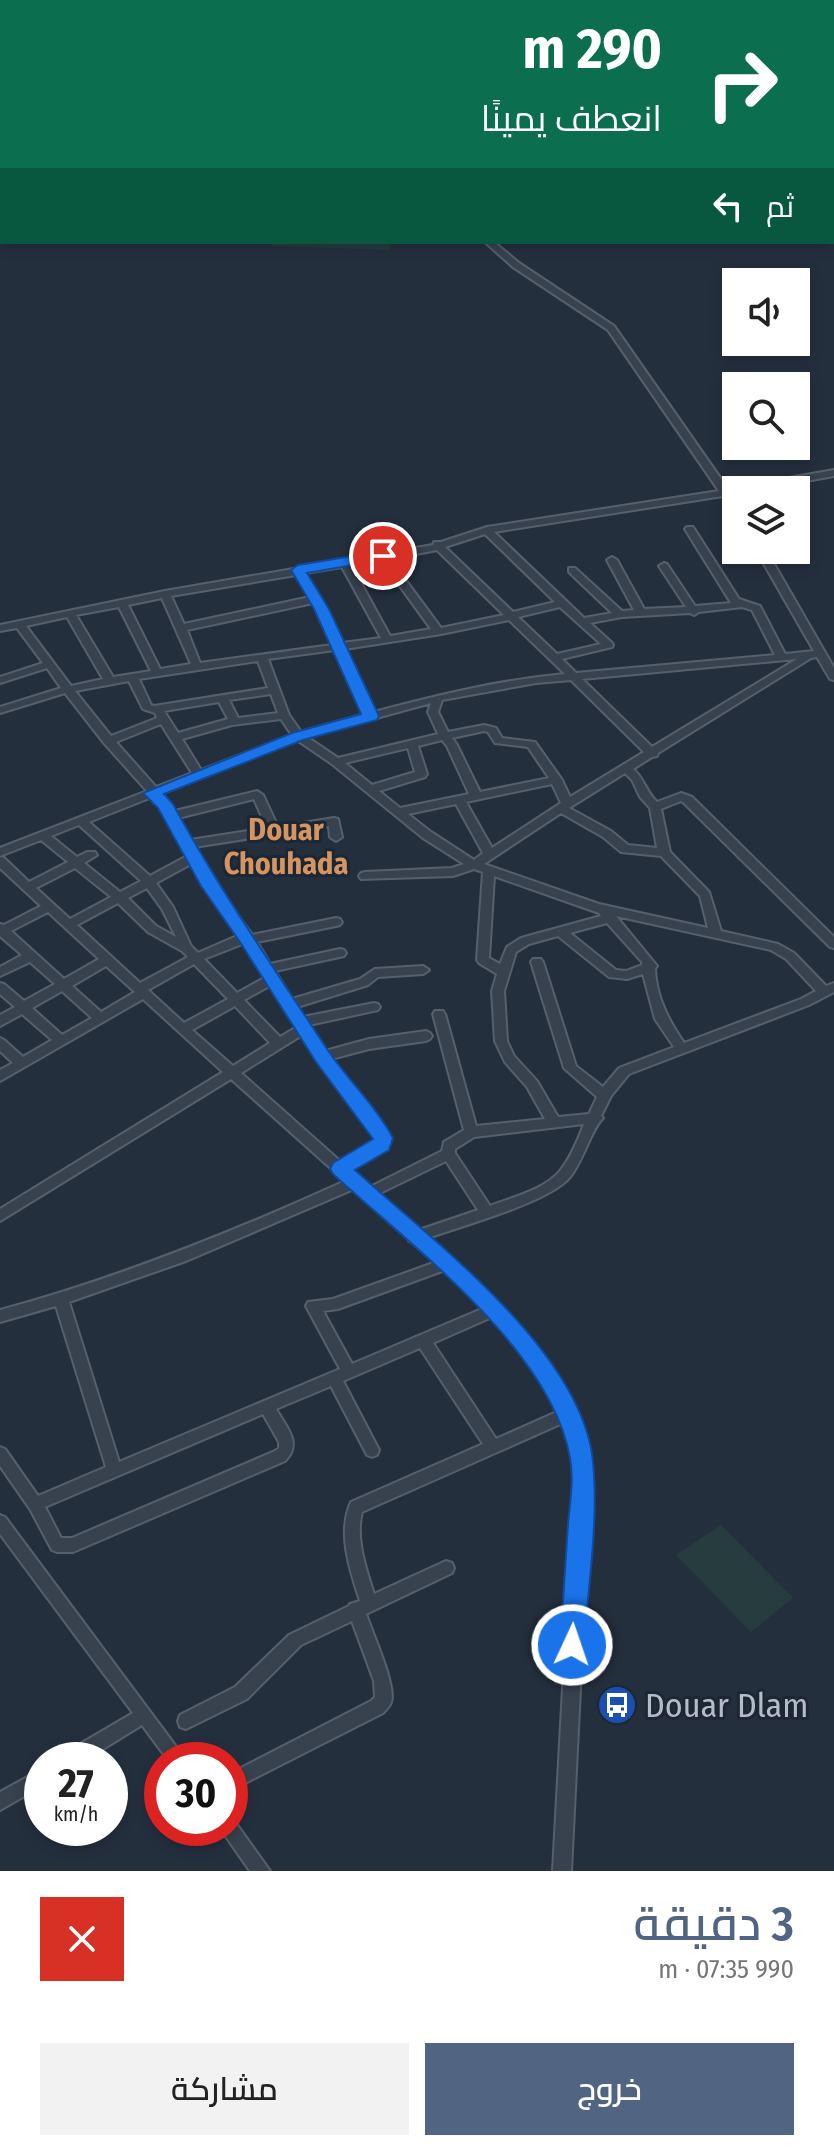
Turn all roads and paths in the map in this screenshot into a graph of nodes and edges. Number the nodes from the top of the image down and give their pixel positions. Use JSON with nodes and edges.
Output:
{"nodes":[{"id":1,"x":491,"y":244,"type":"edge"},
{"id":2,"x":834,"y":473,"type":"edge"},
{"id":3,"x":723,"y":476,"type":"edge"},
{"id":4,"x":810,"y":477,"type":"edge"},
{"id":5,"x":722,"y":493,"type":"edge"},
{"id":6,"x":690,"y":529,"type":"dead end"},
{"id":7,"x":487,"y":530,"type":"junction"},
{"id":8,"x":437,"y":544,"type":"junction"},
{"id":9,"x":383,"y":556,"type":"junction"},
{"id":10,"x":612,"y":560,"type":"dead end"},
{"id":11,"x":344,"y":562,"type":"junction"},
{"id":12,"x":768,"y":564,"type":"edge"},
{"id":13,"x":664,"y":566,"type":"dead end"},
{"id":14,"x":298,"y":570,"type":"junction"},
{"id":15,"x":572,"y":570,"type":"dead end"},
{"id":16,"x":165,"y":594,"type":"junction"},
{"id":17,"x":316,"y":599,"type":"junction"},
{"id":18,"x":122,"y":603,"type":"junction"},
{"id":19,"x":562,"y":603,"type":"junction"},
{"id":20,"x":741,"y":604,"type":"junction"},
{"id":21,"x":617,"y":612,"type":"junction"},
{"id":22,"x":640,"y":612,"type":"junction"},
{"id":23,"x":694,"y":612,"type":"junction"},
{"id":24,"x":70,"y":613,"type":"junction"},
{"id":25,"x":514,"y":617,"type":"junction"},
{"id":26,"x":583,"y":621,"type":"junction"},
{"id":27,"x":6,"y":625,"type":"edge"},
{"id":28,"x":181,"y":628,"type":"junction"},
{"id":29,"x":437,"y":630,"type":"junction"},
{"id":30,"x":387,"y":640,"type":"junction"},
{"id":31,"x":339,"y":646,"type":"junction"},
{"id":32,"x":781,"y":656,"type":"junction"},
{"id":33,"x":814,"y":656,"type":"junction"},
{"id":34,"x":262,"y":657,"type":"junction"},
{"id":35,"x":555,"y":658,"type":"junction"},
{"id":36,"x":49,"y":664,"type":"junction"},
{"id":37,"x":197,"y":667,"type":"junction"},
{"id":38,"x":157,"y":673,"type":"junction"},
{"id":39,"x":575,"y":676,"type":"junction"},
{"id":40,"x":834,"y":677,"type":"edge"},
{"id":41,"x":133,"y":678,"type":"junction"},
{"id":42,"x":0,"y":680,"type":"edge"},
{"id":43,"x":110,"y":682,"type":"junction"},
{"id":44,"x":69,"y":690,"type":"junction"},
{"id":45,"x":275,"y":690,"type":"junction"},
{"id":46,"x":222,"y":698,"type":"junction"},
{"id":47,"x":438,"y":698,"type":"junction"},
{"id":48,"x":0,"y":710,"type":"edge"},
{"id":49,"x":161,"y":715,"type":"junction"},
{"id":50,"x":284,"y":715,"type":"junction"},
{"id":51,"x":371,"y":716,"type":"junction"},
{"id":52,"x":233,"y":721,"type":"junction"},
{"id":53,"x":298,"y":736,"type":"junction"},
{"id":54,"x":444,"y":736,"type":"junction"},
{"id":55,"x":175,"y":737,"type":"junction"},
{"id":56,"x":108,"y":741,"type":"junction"},
{"id":57,"x":412,"y":744,"type":"junction"},
{"id":58,"x":653,"y":754,"type":"junction"},
{"id":59,"x":336,"y":762,"type":"junction"},
{"id":60,"x":625,"y":768,"type":"junction"},
{"id":61,"x":199,"y":775,"type":"junction"},
{"id":62,"x":556,"y":780,"type":"junction"},
{"id":63,"x":370,"y":790,"type":"junction"},
{"id":64,"x":152,"y":793,"type":"junction"},
{"id":65,"x":476,"y":796,"type":"junction"},
{"id":66,"x":459,"y":800,"type":"junction"},
{"id":67,"x":564,"y":806,"type":"junction"},
{"id":68,"x":655,"y":807,"type":"junction"},
{"id":69,"x":398,"y":812,"type":"junction"},
{"id":70,"x":171,"y":816,"type":"junction"},
{"id":71,"x":81,"y":821,"type":"junction"},
{"id":72,"x":274,"y":830,"type":"junction"},
{"id":73,"x":42,"y":835,"type":"junction"},
{"id":74,"x":336,"y":837,"type":"dead end"},
{"id":75,"x":186,"y":844,"type":"junction"},
{"id":76,"x":0,"y":852,"type":"edge"},
{"id":77,"x":664,"y":853,"type":"junction"},
{"id":78,"x":91,"y":855,"type":"dead end"},
{"id":79,"x":490,"y":855,"type":"junction"},
{"id":80,"x":193,"y":858,"type":"junction"},
{"id":81,"x":0,"y":861,"type":"edge"},
{"id":82,"x":76,"y":861,"type":"junction"},
{"id":83,"x":474,"y":865,"type":"junction"},
{"id":84,"x":489,"y":870,"type":"junction"},
{"id":85,"x":365,"y":876,"type":"dead end"},
{"id":86,"x":151,"y":882,"type":"junction"},
{"id":87,"x":28,"y":887,"type":"junction"},
{"id":88,"x":122,"y":901,"type":"junction"},
{"id":89,"x":48,"y":907,"type":"junction"},
{"id":90,"x":597,"y":908,"type":"junction"},
{"id":91,"x":611,"y":918,"type":"junction"},
{"id":92,"x":336,"y":922,"type":"dead end"},
{"id":93,"x":71,"y":927,"type":"junction"},
{"id":94,"x":1,"y":930,"type":"edge"},
{"id":95,"x":715,"y":931,"type":"junction"},
{"id":96,"x":561,"y":932,"type":"junction"},
{"id":97,"x":247,"y":939,"type":"junction"},
{"id":98,"x":834,"y":944,"type":"edge"},
{"id":99,"x":186,"y":948,"type":"junction"},
{"id":100,"x":340,"y":953,"type":"dead end"},
{"id":101,"x":30,"y":956,"type":"junction"},
{"id":102,"x":196,"y":958,"type":"junction"},
{"id":103,"x":105,"y":961,"type":"junction"},
{"id":104,"x":537,"y":962,"type":"dead end"},
{"id":105,"x":651,"y":966,"type":"junction"},
{"id":106,"x":423,"y":970,"type":"dead end"},
{"id":107,"x":0,"y":972,"type":"edge"},
{"id":108,"x":504,"y":972,"type":"junction"},
{"id":109,"x":268,"y":974,"type":"junction"},
{"id":110,"x":0,"y":987,"type":"edge"},
{"id":111,"x":61,"y":987,"type":"junction"},
{"id":112,"x":830,"y":990,"type":"edge"},
{"id":113,"x":141,"y":991,"type":"junction"},
{"id":114,"x":235,"y":999,"type":"junction"},
{"id":115,"x":288,"y":1005,"type":"junction"},
{"id":116,"x":374,"y":1007,"type":"dead end"},
{"id":117,"x":23,"y":1008,"type":"junction"},
{"id":118,"x":439,"y":1014,"type":"dead end"},
{"id":119,"x":100,"y":1018,"type":"junction"},
{"id":120,"x":0,"y":1021,"type":"edge"},
{"id":121,"x":303,"y":1025,"type":"junction"},
{"id":122,"x":185,"y":1028,"type":"junction"},
{"id":123,"x":426,"y":1036,"type":"dead end"},
{"id":124,"x":60,"y":1040,"type":"junction"},
{"id":125,"x":277,"y":1042,"type":"junction"},
{"id":126,"x":0,"y":1043,"type":"edge"},
{"id":127,"x":681,"y":1048,"type":"junction"},
{"id":128,"x":322,"y":1057,"type":"junction"},
{"id":129,"x":22,"y":1064,"type":"junction"},
{"id":130,"x":231,"y":1072,"type":"junction"},
{"id":131,"x":0,"y":1076,"type":"edge"},
{"id":132,"x":605,"y":1096,"type":"junction"},
{"id":133,"x":596,"y":1118,"type":"junction"},
{"id":134,"x":553,"y":1121,"type":"junction"},
{"id":135,"x":471,"y":1132,"type":"junction"},
{"id":136,"x":448,"y":1154,"type":"junction"},
{"id":137,"x":340,"y":1169,"type":"junction"},
{"id":138,"x":356,"y":1182,"type":"junction"},
{"id":139,"x":369,"y":1193,"type":"junction"},
{"id":140,"x":486,"y":1210,"type":"junction"},
{"id":141,"x":0,"y":1216,"type":"edge"},
{"id":142,"x":414,"y":1237,"type":"junction"},
{"id":143,"x":445,"y":1264,"type":"junction"},
{"id":144,"x":61,"y":1300,"type":"junction"},
{"id":145,"x":495,"y":1310,"type":"junction"},
{"id":146,"x":0,"y":1316,"type":"edge"},
{"id":147,"x":423,"y":1340,"type":"junction"},
{"id":148,"x":349,"y":1371,"type":"junction"},
{"id":149,"x":334,"y":1378,"type":"junction"},
{"id":150,"x":266,"y":1406,"type":"junction"},
{"id":151,"x":570,"y":1413,"type":"junction"},
{"id":152,"x":492,"y":1445,"type":"junction"},
{"id":153,"x":372,"y":1450,"type":"dead end"},
{"id":154,"x":0,"y":1454,"type":"edge"},
{"id":155,"x":114,"y":1470,"type":"junction"},
{"id":156,"x":35,"y":1504,"type":"junction"},
{"id":157,"x":0,"y":1522,"type":"edge"},
{"id":158,"x":446,"y":1568,"type":"dead end"},
{"id":159,"x":362,"y":1606,"type":"junction"},
{"id":160,"x":144,"y":1715,"type":"junction"},
{"id":161,"x":186,"y":1721,"type":"dead end"},
{"id":162,"x":99,"y":1742,"type":"edge"},
{"id":163,"x":164,"y":1742,"type":"edge"},
{"id":164,"x":248,"y":1773,"type":"edge"},
{"id":165,"x":24,"y":1788,"type":"edge"},
{"id":166,"x":0,"y":1802,"type":"edge"},
{"id":167,"x":242,"y":1846,"type":"edge"},
{"id":168,"x":261,"y":1871,"type":"edge"},
{"id":169,"x":562,"y":1871,"type":"edge"}],
"edges":[{"from":1,"to":3,"type":"street"},
{"from":2,"to":4,"type":"street"},
{"from":5,"to":7,"type":"street"},
{"from":6,"to":20,"type":"street"},
{"from":7,"to":8,"type":"street"},
{"from":7,"to":19,"type":"street"},
{"from":8,"to":9,"type":"street"},
{"from":8,"to":25,"type":"street"},
{"from":9,"to":11,"type":"street"},
{"from":9,"to":29,"type":"street"},
{"from":10,"to":22,"type":"street"},
{"from":11,"to":14,"type":"street"},
{"from":11,"to":30,"type":"street"},
{"from":12,"to":33,"type":"street"},
{"from":13,"to":23,"type":"street"},
{"from":14,"to":16,"type":"street"},
{"from":14,"to":17,"type":"street"},
{"from":15,"to":21,"type":"street"},
{"from":16,"to":18,"type":"street"},
{"from":16,"to":28,"type":"street"},
{"from":17,"to":28,"type":"street"},
{"from":17,"to":31,"type":"street"},
{"from":18,"to":24,"type":"street"},
{"from":18,"to":38,"type":"street"},
{"from":19,"to":25,"type":"street"},
{"from":19,"to":26,"type":"street"},
{"from":20,"to":23,"type":"street"},
{"from":20,"to":32,"type":"street"},
{"from":21,"to":22,"type":"street"},
{"from":21,"to":26,"type":"street"},
{"from":22,"to":23,"type":"street"},
{"from":24,"to":27,"type":"street"},
{"from":24,"to":43,"type":"street"},
{"from":25,"to":29,"type":"street"},
{"from":25,"to":35,"type":"street"},
{"from":26,"to":35,"type":"street"},
{"from":27,"to":36,"type":"street"},
{"from":28,"to":37,"type":"street"},
{"from":29,"to":30,"type":"street"},
{"from":30,"to":31,"type":"street"},
{"from":31,"to":34,"type":"street"},
{"from":31,"to":51,"type":"street"},
{"from":32,"to":33,"type":"street"},
{"from":32,"to":39,"type":"street"},
{"from":33,"to":40,"type":"street"},
{"from":33,"to":58,"type":"street"},
{"from":34,"to":37,"type":"street"},
{"from":34,"to":45,"type":"street"},
{"from":35,"to":39,"type":"street"},
{"from":36,"to":42,"type":"street"},
{"from":36,"to":44,"type":"street"},
{"from":37,"to":38,"type":"street"},
{"from":38,"to":41,"type":"street"},
{"from":39,"to":47,"type":"street"},
{"from":39,"to":58,"type":"street"},
{"from":41,"to":43,"type":"street"},
{"from":41,"to":49,"type":"street"},
{"from":43,"to":44,"type":"street"},
{"from":44,"to":48,"type":"street"},
{"from":44,"to":56,"type":"street"},
{"from":45,"to":46,"type":"street"},
{"from":45,"to":50,"type":"street"},
{"from":46,"to":49,"type":"street"},
{"from":46,"to":52,"type":"street"},
{"from":47,"to":51,"type":"street"},
{"from":47,"to":54,"type":"street"},
{"from":49,"to":55,"type":"street"},
{"from":49,"to":56,"type":"street"},
{"from":50,"to":52,"type":"street"},
{"from":50,"to":53,"type":"street"},
{"from":51,"to":53,"type":"street"},
{"from":52,"to":55,"type":"street"},
{"from":53,"to":59,"type":"street"},
{"from":53,"to":61,"type":"street"},
{"from":54,"to":57,"type":"street"},
{"from":54,"to":62,"type":"street"},
{"from":54,"to":65,"type":"street"},
{"from":55,"to":61,"type":"street"},
{"from":56,"to":64,"type":"street"},
{"from":57,"to":59,"type":"street"},
{"from":57,"to":63,"type":"street"},
{"from":58,"to":60,"type":"street"},
{"from":59,"to":63,"type":"street"},
{"from":60,"to":67,"type":"street"},
{"from":60,"to":68,"type":"street"},
{"from":61,"to":64,"type":"street"},
{"from":62,"to":65,"type":"street"},
{"from":62,"to":67,"type":"street"},
{"from":63,"to":69,"type":"street"},
{"from":64,"to":70,"type":"street"},
{"from":64,"to":71,"type":"street"},
{"from":65,"to":66,"type":"street"},
{"from":66,"to":69,"type":"street"},
{"from":66,"to":79,"type":"street"},
{"from":67,"to":77,"type":"street"},
{"from":67,"to":79,"type":"street"},
{"from":68,"to":77,"type":"street"},
{"from":68,"to":98,"type":"street"},
{"from":69,"to":83,"type":"street"},
{"from":70,"to":72,"type":"street"},
{"from":70,"to":75,"type":"street"},
{"from":71,"to":73,"type":"street"},
{"from":71,"to":86,"type":"street"},
{"from":72,"to":74,"type":"street"},
{"from":72,"to":75,"type":"street"},
{"from":73,"to":76,"type":"street"},
{"from":73,"to":82,"type":"street"},
{"from":75,"to":80,"type":"street"},
{"from":77,"to":95,"type":"street"},
{"from":78,"to":82,"type":"street"},
{"from":79,"to":83,"type":"street"},
{"from":80,"to":86,"type":"street"},
{"from":80,"to":97,"type":"street"},
{"from":81,"to":87,"type":"street"},
{"from":82,"to":87,"type":"street"},
{"from":82,"to":88,"type":"street"},
{"from":83,"to":84,"type":"street"},
{"from":83,"to":85,"type":"street"},
{"from":84,"to":90,"type":"street"},
{"from":84,"to":108,"type":"street"},
{"from":86,"to":88,"type":"street"},
{"from":86,"to":99,"type":"street"},
{"from":87,"to":89,"type":"street"},
{"from":88,"to":93,"type":"street"},
{"from":88,"to":99,"type":"street"},
{"from":89,"to":93,"type":"street"},
{"from":89,"to":94,"type":"street"},
{"from":90,"to":91,"type":"street"},
{"from":90,"to":95,"type":"street"},
{"from":91,"to":96,"type":"street"},
{"from":91,"to":105,"type":"street"},
{"from":92,"to":97,"type":"street"},
{"from":93,"to":103,"type":"street"},
{"from":94,"to":101,"type":"street"},
{"from":95,"to":112,"type":"street"},
{"from":96,"to":105,"type":"street"},
{"from":96,"to":108,"type":"street"},
{"from":97,"to":102,"type":"street"},
{"from":97,"to":109,"type":"street"},
{"from":99,"to":102,"type":"street"},
{"from":100,"to":109,"type":"street"},
{"from":101,"to":107,"type":"street"},
{"from":101,"to":111,"type":"street"},
{"from":102,"to":113,"type":"street"},
{"from":102,"to":114,"type":"street"},
{"from":103,"to":111,"type":"street"},
{"from":103,"to":113,"type":"street"},
{"from":104,"to":132,"type":"street"},
{"from":105,"to":127,"type":"street"},
{"from":106,"to":115,"type":"street"},
{"from":108,"to":134,"type":"street"},
{"from":109,"to":114,"type":"street"},
{"from":109,"to":115,"type":"street"},
{"from":110,"to":117,"type":"street"},
{"from":111,"to":117,"type":"street"},
{"from":111,"to":119,"type":"street"},
{"from":112,"to":127,"type":"street"},
{"from":113,"to":119,"type":"street"},
{"from":113,"to":122,"type":"street"},
{"from":114,"to":122,"type":"street"},
{"from":114,"to":125,"type":"street"},
{"from":115,"to":121,"type":"street"},
{"from":116,"to":121,"type":"street"},
{"from":117,"to":120,"type":"street"},
{"from":117,"to":124,"type":"street"},
{"from":118,"to":135,"type":"street"},
{"from":119,"to":124,"type":"street"},
{"from":121,"to":125,"type":"street"},
{"from":121,"to":128,"type":"street"},
{"from":122,"to":130,"type":"street"},
{"from":123,"to":128,"type":"street"},
{"from":124,"to":129,"type":"street"},
{"from":125,"to":130,"type":"street"},
{"from":126,"to":129,"type":"street"},
{"from":127,"to":132,"type":"street"},
{"from":128,"to":137,"type":"street"},
{"from":129,"to":131,"type":"street"},
{"from":130,"to":137,"type":"street"},
{"from":130,"to":141,"type":"street"},
{"from":132,"to":133,"type":"street"},
{"from":133,"to":134,"type":"street"},
{"from":133,"to":140,"type":"street"},
{"from":134,"to":135,"type":"street"},
{"from":135,"to":136,"type":"street"},
{"from":136,"to":139,"type":"street"},
{"from":136,"to":140,"type":"street"},
{"from":137,"to":138,"type":"street"},
{"from":138,"to":139,"type":"street"},
{"from":138,"to":144,"type":"street"},
{"from":139,"to":142,"type":"street"},
{"from":140,"to":142,"type":"street"},
{"from":142,"to":143,"type":"street"},
{"from":143,"to":145,"type":"street"},
{"from":143,"to":148,"type":"street"},
{"from":144,"to":146,"type":"street"},
{"from":144,"to":155,"type":"street"},
{"from":145,"to":147,"type":"street"},
{"from":145,"to":151,"type":"street"},
{"from":147,"to":148,"type":"street"},
{"from":147,"to":152,"type":"street"},
{"from":148,"to":149,"type":"street"},
{"from":149,"to":150,"type":"street"},
{"from":149,"to":153,"type":"street"},
{"from":150,"to":155,"type":"street"},
{"from":150,"to":156,"type":"street"},
{"from":151,"to":152,"type":"street"},
{"from":151,"to":169,"type":"street"},
{"from":152,"to":159,"type":"street"},
{"from":154,"to":156,"type":"street"},
{"from":155,"to":156,"type":"street"},
{"from":157,"to":160,"type":"street"},
{"from":158,"to":159,"type":"street"},
{"from":159,"to":161,"type":"street"},
{"from":159,"to":164,"type":"street"},
{"from":160,"to":162,"type":"street"},
{"from":160,"to":163,"type":"street"},
{"from":165,"to":166,"type":"street"},
{"from":167,"to":168,"type":"street"}]}
